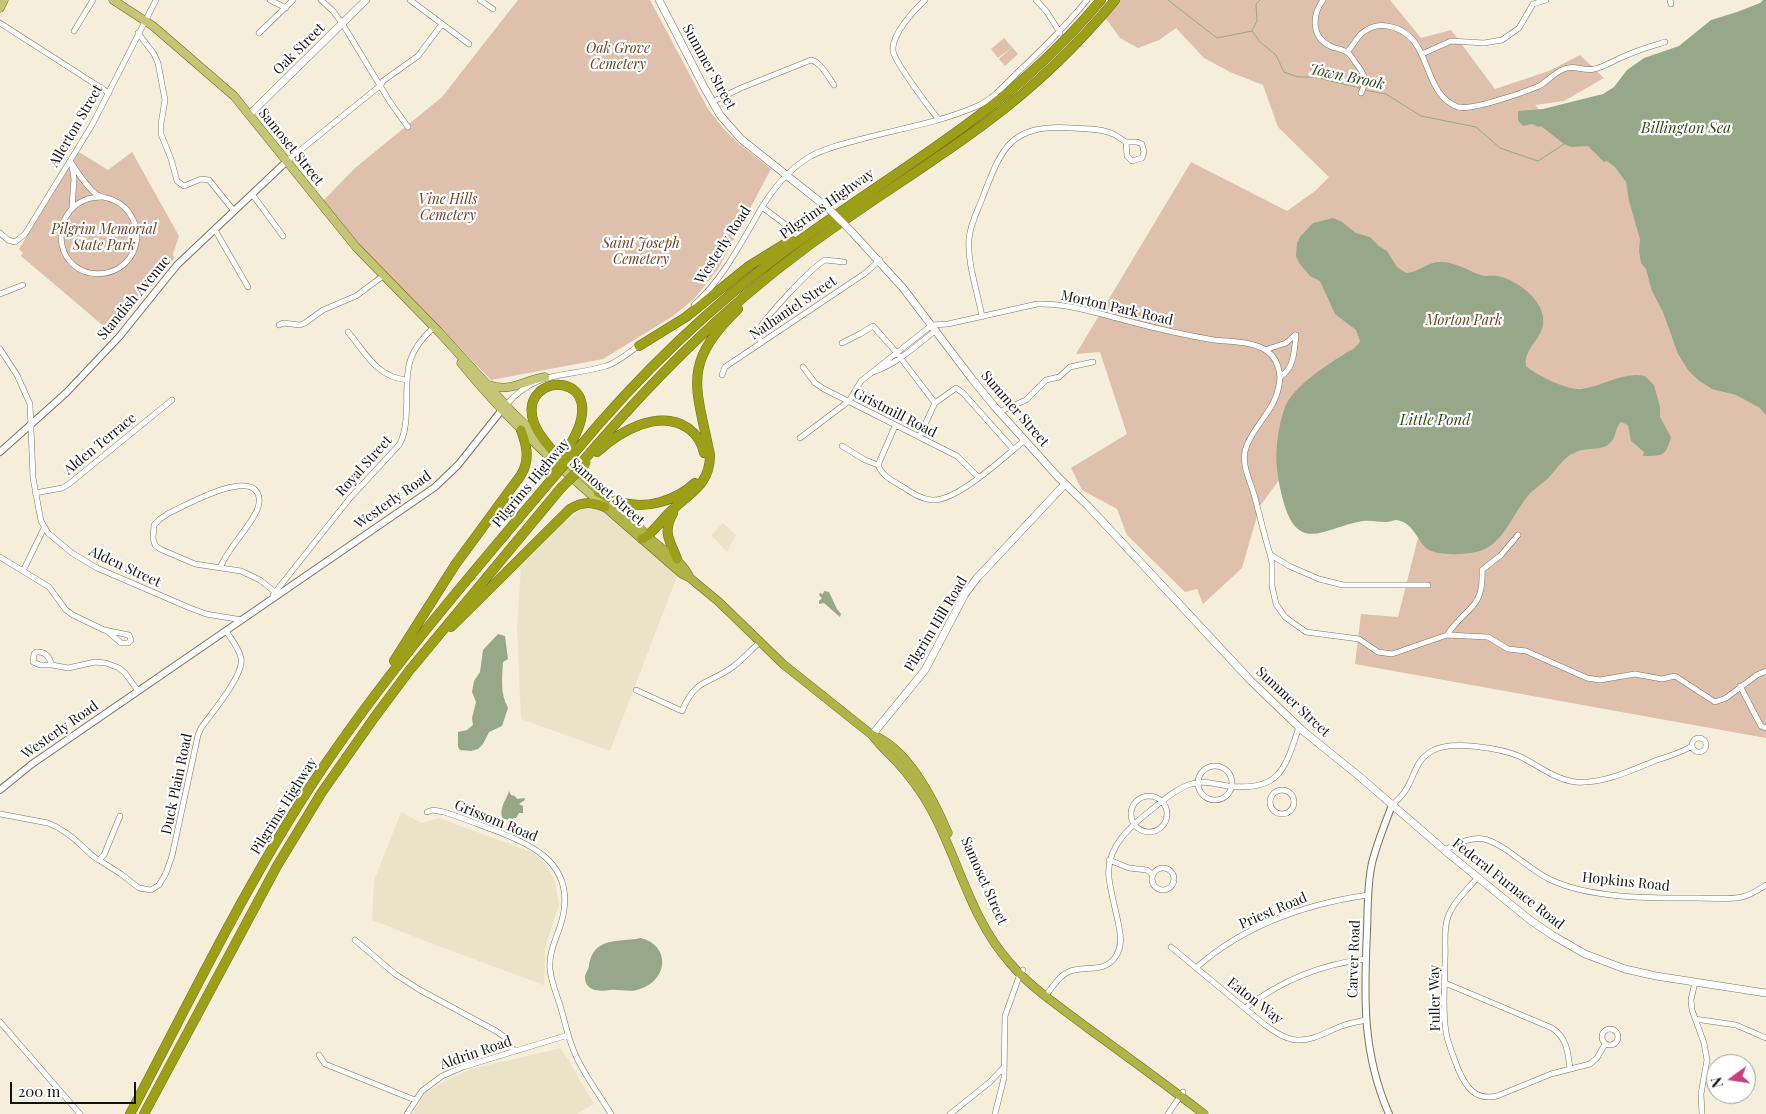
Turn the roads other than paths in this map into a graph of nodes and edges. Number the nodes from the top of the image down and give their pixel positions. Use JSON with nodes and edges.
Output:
{"nodes":[{"id":1,"x":4,"y":0,"type":"edge"},
{"id":2,"x":93,"y":0,"type":"edge"},
{"id":3,"x":113,"y":0,"type":"edge"},
{"id":4,"x":156,"y":0,"type":"edge"},
{"id":5,"x":270,"y":0,"type":"edge"},
{"id":6,"x":294,"y":0,"type":"edge"},
{"id":7,"x":321,"y":0,"type":"edge"},
{"id":8,"x":366,"y":0,"type":"edge"},
{"id":9,"x":410,"y":0,"type":"edge"},
{"id":10,"x":423,"y":0,"type":"edge"},
{"id":11,"x":480,"y":0,"type":"edge"},
{"id":12,"x":659,"y":0,"type":"edge"},
{"id":13,"x":925,"y":0,"type":"edge"},
{"id":14,"x":1036,"y":0,"type":"edge"},
{"id":15,"x":1087,"y":0,"type":"edge"},
{"id":16,"x":1102,"y":0,"type":"edge"},
{"id":17,"x":1115,"y":0,"type":"edge"},
{"id":18,"x":1323,"y":0,"type":"edge"},
{"id":19,"x":1546,"y":0,"type":"edge"},
{"id":20,"x":418,"y":6,"type":"junction"},
{"id":21,"x":0,"y":8,"type":"edge"},
{"id":22,"x":286,"y":8,"type":"junction"},
{"id":23,"x":494,"y":9,"type":"dead end"},
{"id":24,"x":145,"y":20,"type":"junction"},
{"id":25,"x":0,"y":23,"type":"edge"},
{"id":26,"x":342,"y":23,"type":"junction"},
{"id":27,"x":442,"y":24,"type":"junction"},
{"id":28,"x":74,"y":31,"type":"dead end"},
{"id":29,"x":138,"y":33,"type":"junction"},
{"id":30,"x":259,"y":33,"type":"dead end"},
{"id":31,"x":1060,"y":33,"type":"junction"},
{"id":32,"x":1665,"y":42,"type":"dead end"},
{"id":33,"x":469,"y":44,"type":"dead end"},
{"id":34,"x":1347,"y":52,"type":"junction"},
{"id":35,"x":1422,"y":54,"type":"junction"},
{"id":36,"x":834,"y":84,"type":"dead end"},
{"id":37,"x":381,"y":85,"type":"junction"},
{"id":38,"x":1362,"y":90,"type":"dead end"},
{"id":39,"x":108,"y":93,"type":"junction"},
{"id":40,"x":712,"y":102,"type":"junction"},
{"id":41,"x":250,"y":114,"type":"junction"},
{"id":42,"x":938,"y":119,"type":"junction"},
{"id":43,"x":408,"y":127,"type":"dead end"},
{"id":44,"x":1126,"y":142,"type":"junction"},
{"id":45,"x":70,"y":161,"type":"junction"},
{"id":46,"x":287,"y":161,"type":"junction"},
{"id":47,"x":786,"y":174,"type":"junction"},
{"id":48,"x":252,"y":194,"type":"junction"},
{"id":49,"x":102,"y":197,"type":"junction"},
{"id":50,"x":762,"y":207,"type":"junction"},
{"id":51,"x":72,"y":208,"type":"junction"},
{"id":52,"x":234,"y":211,"type":"junction"},
{"id":53,"x":826,"y":221,"type":"junction"},
{"id":54,"x":786,"y":225,"type":"dead end"},
{"id":55,"x":214,"y":230,"type":"junction"},
{"id":56,"x":0,"y":233,"type":"edge"},
{"id":57,"x":283,"y":236,"type":"dead end"},
{"id":58,"x":805,"y":248,"type":"junction"},
{"id":59,"x":880,"y":260,"type":"junction"},
{"id":60,"x":844,"y":262,"type":"dead end"},
{"id":61,"x":383,"y":276,"type":"junction"},
{"id":62,"x":23,"y":285,"type":"dead end"},
{"id":63,"x":248,"y":288,"type":"dead end"},
{"id":64,"x":0,"y":294,"type":"edge"},
{"id":65,"x":982,"y":317,"type":"junction"},
{"id":66,"x":279,"y":325,"type":"dead end"},
{"id":67,"x":934,"y":327,"type":"junction"},
{"id":68,"x":434,"y":328,"type":"junction"},
{"id":69,"x":348,"y":332,"type":"dead end"},
{"id":70,"x":842,"y":343,"type":"dead end"},
{"id":71,"x":761,"y":344,"type":"junction"},
{"id":72,"x":638,"y":346,"type":"junction"},
{"id":73,"x":0,"y":349,"type":"edge"},
{"id":74,"x":1265,"y":350,"type":"junction"},
{"id":75,"x":896,"y":352,"type":"junction"},
{"id":76,"x":900,"y":358,"type":"junction"},
{"id":77,"x":1093,"y":362,"type":"dead end"},
{"id":78,"x":803,"y":367,"type":"dead end"},
{"id":79,"x":873,"y":372,"type":"junction"},
{"id":80,"x":722,"y":375,"type":"dead end"},
{"id":81,"x":545,"y":377,"type":"junction"},
{"id":82,"x":1280,"y":377,"type":"junction"},
{"id":83,"x":407,"y":380,"type":"junction"},
{"id":84,"x":487,"y":385,"type":"junction"},
{"id":85,"x":172,"y":400,"type":"dead end"},
{"id":86,"x":849,"y":401,"type":"junction"},
{"id":87,"x":935,"y":403,"type":"junction"},
{"id":88,"x":504,"y":407,"type":"junction"},
{"id":89,"x":999,"y":412,"type":"junction"},
{"id":90,"x":31,"y":424,"type":"junction"},
{"id":91,"x":895,"y":426,"type":"junction"},
{"id":92,"x":520,"y":430,"type":"junction"},
{"id":93,"x":800,"y":438,"type":"dead end"},
{"id":94,"x":919,"y":438,"type":"junction"},
{"id":95,"x":1025,"y":440,"type":"junction"},
{"id":96,"x":842,"y":446,"type":"dead end"},
{"id":97,"x":551,"y":449,"type":"junction"},
{"id":98,"x":1013,"y":449,"type":"junction"},
{"id":99,"x":571,"y":450,"type":"junction"},
{"id":100,"x":0,"y":452,"type":"edge"},
{"id":101,"x":585,"y":462,"type":"junction"},
{"id":102,"x":878,"y":464,"type":"junction"},
{"id":103,"x":978,"y":478,"type":"junction"},
{"id":104,"x":1065,"y":484,"type":"junction"},
{"id":105,"x":598,"y":492,"type":"junction"},
{"id":106,"x":35,"y":493,"type":"junction"},
{"id":107,"x":678,"y":505,"type":"junction"},
{"id":108,"x":605,"y":507,"type":"junction"},
{"id":109,"x":44,"y":528,"type":"junction"},
{"id":110,"x":1518,"y":535,"type":"dead end"},
{"id":111,"x":646,"y":537,"type":"junction"},
{"id":112,"x":1270,"y":555,"type":"junction"},
{"id":113,"x":0,"y":557,"type":"edge"},
{"id":114,"x":677,"y":559,"type":"junction"},
{"id":115,"x":220,"y":568,"type":"junction"},
{"id":116,"x":23,"y":571,"type":"junction"},
{"id":117,"x":690,"y":578,"type":"junction"},
{"id":118,"x":1428,"y":585,"type":"dead end"},
{"id":119,"x":275,"y":592,"type":"junction"},
{"id":120,"x":266,"y":603,"type":"junction"},
{"id":121,"x":242,"y":620,"type":"junction"},
{"id":122,"x":106,"y":630,"type":"dead end"},
{"id":123,"x":226,"y":630,"type":"junction"},
{"id":124,"x":1447,"y":635,"type":"junction"},
{"id":125,"x":760,"y":642,"type":"junction"},
{"id":126,"x":418,"y":661,"type":"junction"},
{"id":127,"x":52,"y":665,"type":"dead end"},
{"id":128,"x":1766,"y":671,"type":"edge"},
{"id":129,"x":1740,"y":686,"type":"junction"},
{"id":130,"x":636,"y":690,"type":"dead end"},
{"id":131,"x":138,"y":691,"type":"junction"},
{"id":132,"x":375,"y":695,"type":"junction"},
{"id":133,"x":1299,"y":727,"type":"junction"},
{"id":134,"x":1766,"y":728,"type":"edge"},
{"id":135,"x":872,"y":735,"type":"junction"},
{"id":136,"x":1692,"y":746,"type":"dead end"},
{"id":137,"x":1268,"y":782,"type":"junction"},
{"id":138,"x":1198,"y":783,"type":"junction"},
{"id":139,"x":1232,"y":786,"type":"junction"},
{"id":140,"x":0,"y":790,"type":"edge"},
{"id":141,"x":1276,"y":792,"type":"junction"},
{"id":142,"x":1162,"y":802,"type":"junction"},
{"id":143,"x":1392,"y":805,"type":"junction"},
{"id":144,"x":427,"y":812,"type":"dead end"},
{"id":145,"x":0,"y":814,"type":"edge"},
{"id":146,"x":120,"y":816,"type":"dead end"},
{"id":147,"x":1135,"y":825,"type":"junction"},
{"id":148,"x":1444,"y":850,"type":"junction"},
{"id":149,"x":99,"y":860,"type":"junction"},
{"id":150,"x":1109,"y":860,"type":"junction"},
{"id":151,"x":1152,"y":874,"type":"junction"},
{"id":152,"x":1478,"y":877,"type":"junction"},
{"id":153,"x":1766,"y":885,"type":"edge"},
{"id":154,"x":1368,"y":894,"type":"junction"},
{"id":155,"x":354,"y":940,"type":"dead end"},
{"id":156,"x":1171,"y":947,"type":"dead end"},
{"id":157,"x":1366,"y":958,"type":"junction"},
{"id":158,"x":1196,"y":968,"type":"junction"},
{"id":159,"x":1021,"y":972,"type":"junction"},
{"id":160,"x":1695,"y":982,"type":"junction"},
{"id":161,"x":1445,"y":983,"type":"junction"},
{"id":162,"x":1766,"y":993,"type":"edge"},
{"id":163,"x":1047,"y":994,"type":"junction"},
{"id":164,"x":1245,"y":1008,"type":"junction"},
{"id":165,"x":1694,"y":1019,"type":"junction"},
{"id":166,"x":1365,"y":1020,"type":"junction"},
{"id":167,"x":0,"y":1022,"type":"edge"},
{"id":168,"x":568,"y":1035,"type":"junction"},
{"id":169,"x":1766,"y":1038,"type":"edge"},
{"id":170,"x":1605,"y":1044,"type":"dead end"},
{"id":171,"x":514,"y":1051,"type":"junction"},
{"id":172,"x":319,"y":1055,"type":"dead end"},
{"id":173,"x":1004,"y":1067,"type":"junction"},
{"id":174,"x":1570,"y":1069,"type":"junction"},
{"id":175,"x":1181,"y":1094,"type":"junction"},
{"id":176,"x":415,"y":1100,"type":"junction"},
{"id":177,"x":80,"y":1114,"type":"edge"},
{"id":178,"x":130,"y":1114,"type":"edge"},
{"id":179,"x":144,"y":1114,"type":"edge"},
{"id":180,"x":407,"y":1114,"type":"edge"},
{"id":181,"x":611,"y":1114,"type":"edge"},
{"id":182,"x":950,"y":1114,"type":"edge"},
{"id":183,"x":995,"y":1114,"type":"edge"},
{"id":184,"x":1168,"y":1114,"type":"edge"},
{"id":185,"x":1204,"y":1114,"type":"edge"},
{"id":186,"x":1212,"y":1114,"type":"edge"},
{"id":187,"x":1389,"y":1114,"type":"edge"},
{"id":188,"x":1702,"y":1114,"type":"edge"}],
"edges":[{"from":1,"to":21,"type":"main road"},
{"from":2,"to":28,"type":"street"},
{"from":3,"to":24,"type":"main road","name":"Samoset Street"},
{"from":4,"to":24,"type":"street","name":"Allerton Street"},
{"from":5,"to":22,"type":"street"},
{"from":6,"to":22,"type":"street"},
{"from":7,"to":26,"type":"street"},
{"from":8,"to":26,"type":"main road","name":"Oak Street"},
{"from":9,"to":20,"type":"street"},
{"from":10,"to":20,"type":"street"},
{"from":11,"to":23,"type":"street"},
{"from":12,"to":40,"type":"main road","name":"Summer Street"},
{"from":13,"to":42,"type":"street"},
{"from":14,"to":31,"type":"street"},
{"from":15,"to":31,"type":"street","name":"Westerly Road"},
{"from":16,"to":53,"type":"highway","name":"Pilgrims Highway"},
{"from":17,"to":58,"type":"highway","name":"Pilgrims Highway"},
{"from":18,"to":34,"type":"street"},
{"from":19,"to":35,"type":"street"},
{"from":20,"to":27,"type":"street"},
{"from":22,"to":30,"type":"street"},
{"from":24,"to":29,"type":"street","name":"Allerton Street"},
{"from":24,"to":41,"type":"main road","name":"Samoset Street"},
{"from":25,"to":39,"type":"street"},
{"from":26,"to":37,"type":"street"},
{"from":26,"to":41,"type":"main road","name":"Oak Street"},
{"from":27,"to":33,"type":"street"},
{"from":27,"to":37,"type":"street"},
{"from":29,"to":39,"type":"street","name":"Allerton Street"},
{"from":29,"to":52,"type":"street"},
{"from":31,"to":42,"type":"street","name":"Westerly Road"},
{"from":32,"to":35,"type":"street"},
{"from":34,"to":35,"type":"street"},
{"from":34,"to":38,"type":"street"},
{"from":36,"to":40,"type":"street"},
{"from":37,"to":43,"type":"street"},
{"from":37,"to":46,"type":"street"},
{"from":39,"to":45,"type":"street","name":"Allerton Street"},
{"from":40,"to":47,"type":"main road","name":"Summer Street"},
{"from":41,"to":46,"type":"main road","name":"Samoset Street"},
{"from":42,"to":47,"type":"street","name":"Westerly Road"},
{"from":44,"to":44,"type":"street"},
{"from":44,"to":65,"type":"street"},
{"from":45,"to":49,"type":"street"},
{"from":45,"to":51,"type":"street"},
{"from":45,"to":56,"type":"street","name":"Allerton Street"},
{"from":46,"to":48,"type":"street","name":"Standish Avenue"},
{"from":46,"to":61,"type":"main road","name":"Samoset Street"},
{"from":47,"to":50,"type":"street","name":"Westerly Road"},
{"from":47,"to":59,"type":"main road","name":"Summer Street","bridge":true},
{"from":48,"to":52,"type":"street","name":"Standish Avenue"},
{"from":48,"to":57,"type":"street"},
{"from":49,"to":51,"type":"street"},
{"from":49,"to":51,"type":"street"},
{"from":50,"to":54,"type":"street","name":"Westerly Road"},
{"from":50,"to":72,"type":"street","name":"Westerly Road"},
{"from":52,"to":55,"type":"street","name":"Standish Avenue"},
{"from":53,"to":72,"type":"highway"},
{"from":53,"to":99,"type":"highway","name":"Pilgrims Highway"},
{"from":55,"to":63,"type":"street"},
{"from":55,"to":90,"type":"street","name":"Standish Avenue"},
{"from":58,"to":101,"type":"highway","name":"Pilgrims Highway"},
{"from":58,"to":107,"type":"highway"},
{"from":59,"to":67,"type":"main road","name":"Summer Street"},
{"from":59,"to":71,"type":"street","name":"Nathaniel Street"},
{"from":60,"to":71,"type":"street"},
{"from":61,"to":66,"type":"street"},
{"from":61,"to":68,"type":"main road","name":"Samoset Street"},
{"from":62,"to":64,"type":"street"},
{"from":65,"to":67,"type":"street","name":"Morton Park Road"},
{"from":65,"to":74,"type":"street","name":"Morton Park Road"},
{"from":67,"to":75,"type":"street"},
{"from":67,"to":76,"type":"street"},
{"from":67,"to":89,"type":"main road","name":"Summer Street"},
{"from":68,"to":83,"type":"street","name":"Royal Street"},
{"from":68,"to":84,"type":"main road","name":"Samoset Street"},
{"from":68,"to":88,"type":"main road","name":"Samoset Street"},
{"from":69,"to":83,"type":"street"},
{"from":70,"to":75,"type":"street"},
{"from":71,"to":80,"type":"street","name":"Nathaniel Street"},
{"from":72,"to":81,"type":"street","name":"Westerly Road"},
{"from":73,"to":90,"type":"street","name":"Alden Street"},
{"from":74,"to":82,"type":"street"},
{"from":74,"to":82,"type":"street"},
{"from":75,"to":76,"type":"street"},
{"from":75,"to":79,"type":"street"},
{"from":76,"to":79,"type":"street"},
{"from":76,"to":87,"type":"street"},
{"from":77,"to":89,"type":"street"},
{"from":78,"to":86,"type":"street","name":"Gristmill Road"},
{"from":79,"to":86,"type":"street"},
{"from":81,"to":84,"type":"main road"},
{"from":81,"to":88,"type":"street","name":"Westerly Road"},
{"from":82,"to":112,"type":"street"},
{"from":83,"to":119,"type":"street","name":"Royal Street"},
{"from":84,"to":88,"type":"main road","name":"Samoset Street"},
{"from":85,"to":106,"type":"street","name":"Alden Terrace"},
{"from":86,"to":91,"type":"street","name":"Gristmill Road"},
{"from":86,"to":93,"type":"street"},
{"from":87,"to":94,"type":"street"},
{"from":87,"to":98,"type":"street"},
{"from":88,"to":92,"type":"main road","name":"Samoset Street"},
{"from":88,"to":97,"type":"main road","name":"Samoset Street"},
{"from":88,"to":120,"type":"street","name":"Westerly Road"},
{"from":89,"to":95,"type":"main road","name":"Summer Street"},
{"from":90,"to":100,"type":"street","name":"Standish Avenue"},
{"from":90,"to":106,"type":"street","name":"Alden Street"},
{"from":91,"to":94,"type":"street","name":"Gristmill Road"},
{"from":91,"to":102,"type":"street"},
{"from":92,"to":108,"type":"main road","name":"Samoset Street"},
{"from":92,"to":132,"type":"highway"},
{"from":94,"to":103,"type":"street","name":"Gristmill Road"},
{"from":95,"to":98,"type":"street"},
{"from":95,"to":104,"type":"main road","name":"Summer Street"},
{"from":96,"to":102,"type":"street"},
{"from":97,"to":99,"type":"highway"},
{"from":97,"to":105,"type":"highway","name":"Samoset Street"},
{"from":98,"to":103,"type":"street"},
{"from":99,"to":132,"type":"highway","name":"Pilgrims Highway","bridge":true},
{"from":101,"to":105,"type":"highway"},
{"from":101,"to":126,"type":"highway","name":"Pilgrims Highway","bridge":true},
{"from":102,"to":103,"type":"street"},
{"from":104,"to":133,"type":"main road","name":"Summer Street"},
{"from":104,"to":135,"type":"main road","name":"Pilgrim Hill Road"},
{"from":105,"to":111,"type":"highway","name":"Samoset Street"},
{"from":106,"to":109,"type":"street","name":"Alden Street"},
{"from":107,"to":111,"type":"highway"},
{"from":107,"to":114,"type":"highway"},
{"from":108,"to":111,"type":"highway","name":"Samoset Street"},
{"from":108,"to":126,"type":"highway"},
{"from":109,"to":116,"type":"street"},
{"from":109,"to":121,"type":"street","name":"Alden Street"},
{"from":110,"to":124,"type":"street"},
{"from":111,"to":114,"type":"highway","name":"Samoset Street"},
{"from":111,"to":117,"type":"highway","name":"Samoset Street"},
{"from":112,"to":118,"type":"street"},
{"from":112,"to":124,"type":"street"},
{"from":113,"to":116,"type":"street"},
{"from":114,"to":117,"type":"highway","name":"Samoset Street"},
{"from":115,"to":115,"type":"street"},
{"from":115,"to":119,"type":"street"},
{"from":116,"to":122,"type":"street"},
{"from":117,"to":125,"type":"highway","name":"Samoset Street"},
{"from":119,"to":120,"type":"street","name":"Royal Street"},
{"from":120,"to":121,"type":"street","name":"Westerly Road"},
{"from":121,"to":123,"type":"street","name":"Westerly Road"},
{"from":123,"to":131,"type":"street","name":"Westerly Road"},
{"from":123,"to":149,"type":"street","name":"Duck Plain Road"},
{"from":124,"to":129,"type":"street"},
{"from":125,"to":130,"type":"street"},
{"from":125,"to":135,"type":"highway","name":"Samoset Street"},
{"from":126,"to":179,"type":"highway","name":"Pilgrims Highway"},
{"from":127,"to":131,"type":"street"},
{"from":128,"to":129,"type":"street"},
{"from":129,"to":134,"type":"street"},
{"from":131,"to":140,"type":"street","name":"Westerly Road"},
{"from":132,"to":178,"type":"highway","name":"Pilgrims Highway"},
{"from":133,"to":137,"type":"street"},
{"from":133,"to":143,"type":"main road","name":"Summer Street"},
{"from":135,"to":159,"type":"highway","name":"Samoset Street"},
{"from":136,"to":143,"type":"street"},
{"from":137,"to":139,"type":"street"},
{"from":137,"to":141,"type":"street"},
{"from":138,"to":139,"type":"street"},
{"from":138,"to":139,"type":"street"},
{"from":138,"to":139,"type":"street"},
{"from":138,"to":142,"type":"street"},
{"from":141,"to":141,"type":"street"},
{"from":142,"to":147,"type":"street"},
{"from":142,"to":147,"type":"street"},
{"from":142,"to":147,"type":"street"},
{"from":143,"to":148,"type":"main road","name":"Federal Furnace Road"},
{"from":143,"to":154,"type":"street","name":"Carver Road"},
{"from":144,"to":168,"type":"street","name":"Grissom Road"},
{"from":145,"to":149,"type":"street"},
{"from":146,"to":149,"type":"street"},
{"from":147,"to":150,"type":"street"},
{"from":148,"to":152,"type":"main road","name":"Federal Furnace Road"},
{"from":148,"to":153,"type":"street","name":"Hopkins Road"},
{"from":150,"to":151,"type":"street"},
{"from":150,"to":163,"type":"street"},
{"from":151,"to":151,"type":"street"},
{"from":152,"to":160,"type":"main road","name":"Federal Furnace Road"},
{"from":152,"to":161,"type":"street","name":"Fuller Way"},
{"from":154,"to":157,"type":"street","name":"Carver Road"},
{"from":154,"to":158,"type":"street","name":"Priest Road"},
{"from":155,"to":171,"type":"street"},
{"from":156,"to":158,"type":"street","name":"Eaton Way"},
{"from":157,"to":164,"type":"street"},
{"from":157,"to":166,"type":"street","name":"Carver Road"},
{"from":158,"to":164,"type":"street","name":"Eaton Way"},
{"from":159,"to":163,"type":"highway","name":"Samoset Street"},
{"from":159,"to":173,"type":"street"},
{"from":160,"to":162,"type":"main road","name":"Federal Furnace Road"},
{"from":160,"to":165,"type":"street"},
{"from":161,"to":174,"type":"street"},
{"from":161,"to":174,"type":"street","name":"Fuller Way"},
{"from":163,"to":175,"type":"highway","name":"Samoset Street"},
{"from":164,"to":166,"type":"street","name":"Eaton Way"},
{"from":165,"to":169,"type":"street"},
{"from":165,"to":188,"type":"street"},
{"from":166,"to":187,"type":"street","name":"Carver Road"},
{"from":167,"to":177,"type":"street"},
{"from":168,"to":171,"type":"street","name":"Aldrin Road"},
{"from":168,"to":181,"type":"street","name":"Grissom Road"},
{"from":170,"to":174,"type":"street","name":"Fuller Way"},
{"from":171,"to":176,"type":"street","name":"Aldrin Road"},
{"from":172,"to":176,"type":"street"},
{"from":173,"to":182,"type":"street"},
{"from":173,"to":183,"type":"street"},
{"from":175,"to":184,"type":"street"},
{"from":175,"to":185,"type":"highway","name":"Samoset Street"},
{"from":175,"to":186,"type":"highway","name":"Samoset Street"},
{"from":176,"to":180,"type":"street","name":"Aldrin Road"}]}
